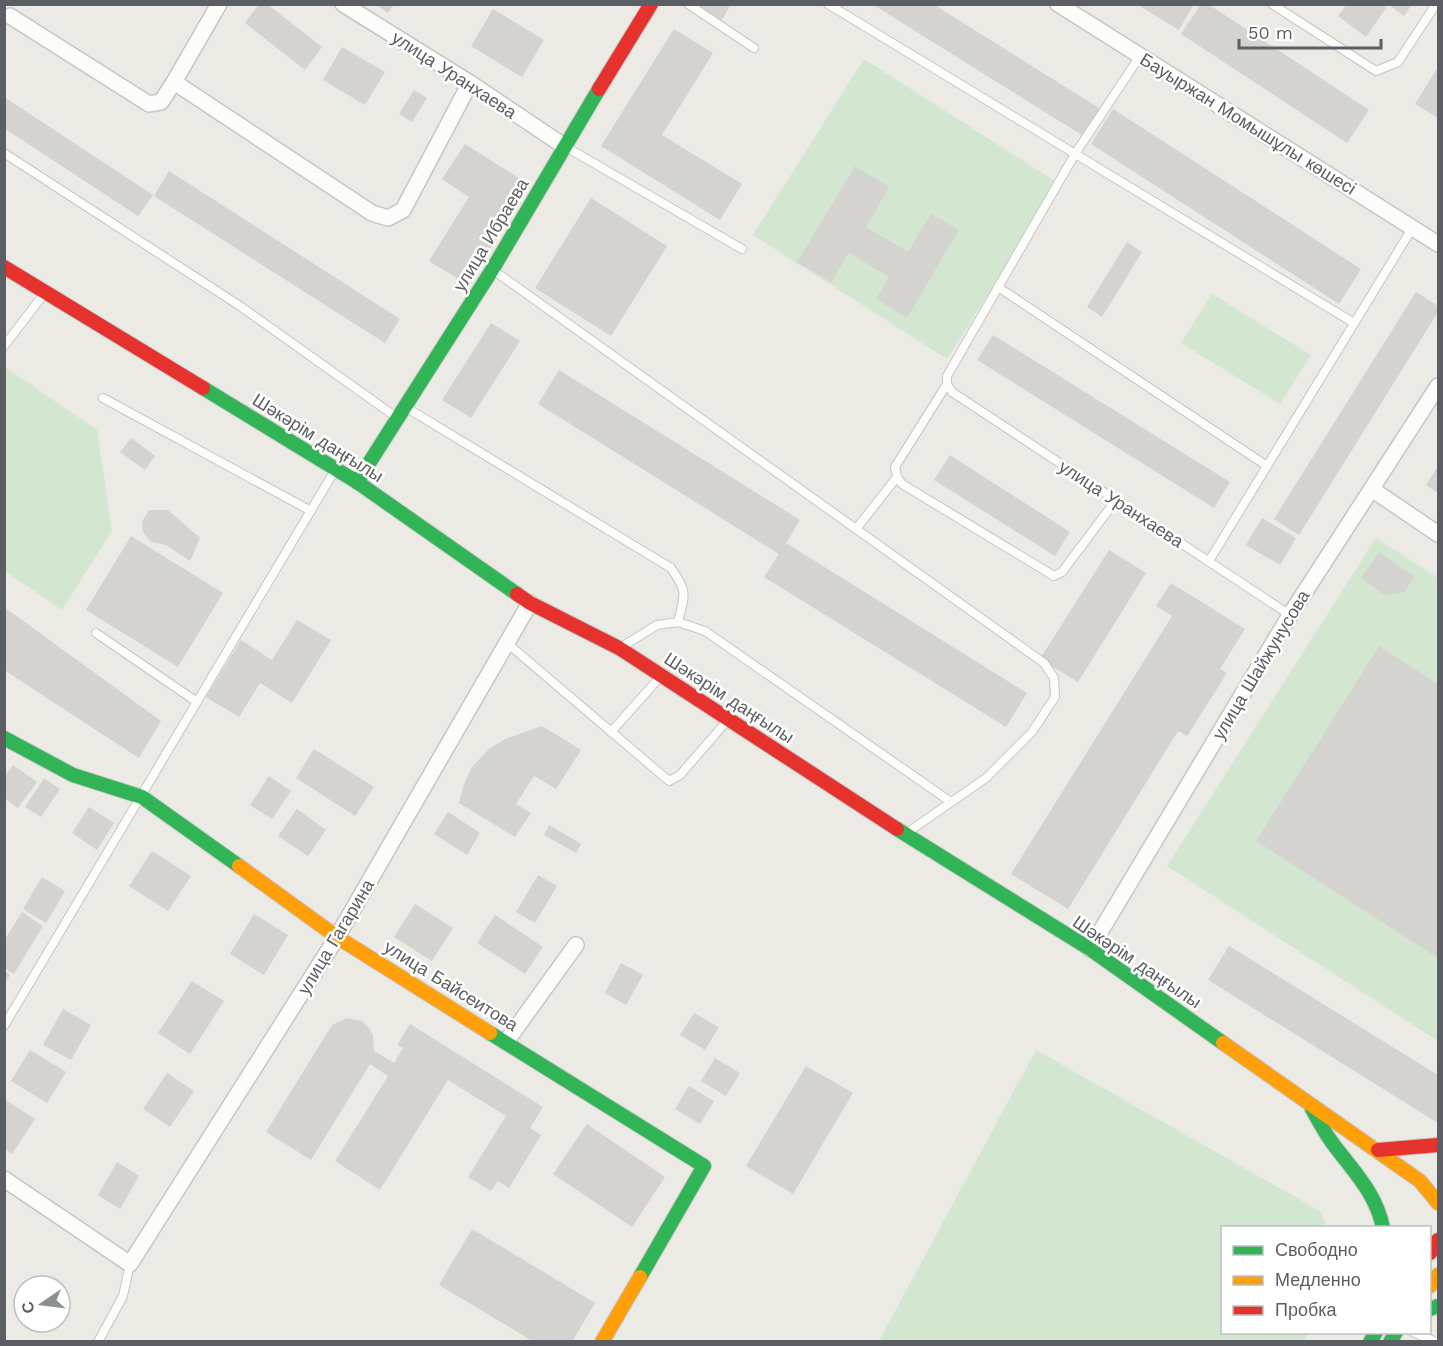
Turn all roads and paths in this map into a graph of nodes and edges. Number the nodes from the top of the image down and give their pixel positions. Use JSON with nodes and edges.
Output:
{"nodes":[{"id":1,"x":219,"y":4,"type":"edge"},
{"id":2,"x":343,"y":4,"type":"edge"},
{"id":3,"x":651,"y":4,"type":"edge"},
{"id":4,"x":688,"y":4,"type":"edge"},
{"id":5,"x":828,"y":4,"type":"edge"},
{"id":6,"x":1058,"y":4,"type":"edge"},
{"id":7,"x":1272,"y":4,"type":"edge"},
{"id":8,"x":1436,"y":4,"type":"edge"},
{"id":9,"x":10,"y":16,"type":"dead end"},
{"id":10,"x":754,"y":48,"type":"dead end"},
{"id":11,"x":1140,"y":56,"type":"junction"},
{"id":12,"x":174,"y":82,"type":"junction"},
{"id":13,"x":470,"y":83,"type":"junction"},
{"id":14,"x":564,"y":146,"type":"junction"},
{"id":15,"x":4,"y":153,"type":"edge"},
{"id":16,"x":1075,"y":154,"type":"junction"},
{"id":17,"x":1413,"y":227,"type":"junction"},
{"id":18,"x":1438,"y":244,"type":"edge"},
{"id":19,"x":742,"y":249,"type":"dead end"},
{"id":20,"x":4,"y":267,"type":"edge"},
{"id":21,"x":492,"y":270,"type":"junction"},
{"id":22,"x":998,"y":287,"type":"junction"},
{"id":23,"x":45,"y":292,"type":"junction"},
{"id":24,"x":1354,"y":324,"type":"junction"},
{"id":25,"x":4,"y":346,"type":"edge"},
{"id":26,"x":947,"y":384,"type":"junction"},
{"id":27,"x":1438,"y":386,"type":"edge"},
{"id":28,"x":103,"y":398,"type":"dead end"},
{"id":29,"x":402,"y":413,"type":"junction"},
{"id":30,"x":1267,"y":466,"type":"junction"},
{"id":31,"x":336,"y":469,"type":"junction"},
{"id":32,"x":897,"y":477,"type":"junction"},
{"id":33,"x":357,"y":482,"type":"junction"},
{"id":34,"x":1372,"y":490,"type":"junction"},
{"id":35,"x":1116,"y":500,"type":"junction"},
{"id":36,"x":310,"y":511,"type":"junction"},
{"id":37,"x":855,"y":529,"type":"junction"},
{"id":38,"x":1438,"y":534,"type":"edge"},
{"id":39,"x":1209,"y":561,"type":"junction"},
{"id":40,"x":530,"y":603,"type":"junction"},
{"id":41,"x":1290,"y":615,"type":"junction"},
{"id":42,"x":678,"y":622,"type":"junction"},
{"id":43,"x":96,"y":633,"type":"dead end"},
{"id":44,"x":507,"y":643,"type":"junction"},
{"id":45,"x":619,"y":648,"type":"junction"},
{"id":46,"x":662,"y":676,"type":"junction"},
{"id":47,"x":197,"y":702,"type":"junction"},
{"id":48,"x":728,"y":720,"type":"junction"},
{"id":49,"x":611,"y":732,"type":"junction"},
{"id":50,"x":4,"y":738,"type":"edge"},
{"id":51,"x":142,"y":797,"type":"junction"},
{"id":52,"x":951,"y":802,"type":"junction"},
{"id":53,"x":905,"y":834,"type":"junction"},
{"id":54,"x":338,"y":937,"type":"junction"},
{"id":55,"x":576,"y":945,"type":"dead end"},
{"id":56,"x":1090,"y":949,"type":"junction"},
{"id":57,"x":4,"y":1026,"type":"edge"},
{"id":58,"x":506,"y":1042,"type":"junction"},
{"id":59,"x":1307,"y":1102,"type":"junction"},
{"id":60,"x":1438,"y":1145,"type":"edge"},
{"id":61,"x":1378,"y":1150,"type":"junction"},
{"id":62,"x":4,"y":1179,"type":"edge"},
{"id":63,"x":1420,"y":1181,"type":"junction"},
{"id":64,"x":1438,"y":1187,"type":"edge"},
{"id":65,"x":1438,"y":1203,"type":"edge"},
{"id":66,"x":1383,"y":1226,"type":"edge"},
{"id":67,"x":130,"y":1264,"type":"junction"},
{"id":68,"x":1418,"y":1334,"type":"edge"},
{"id":69,"x":98,"y":1341,"type":"edge"},
{"id":70,"x":602,"y":1341,"type":"edge"},
{"id":71,"x":1436,"y":1341,"type":"edge"}],
"edges":[{"from":1,"to":12,"type":"street"},
{"from":2,"to":13,"type":"street","name":"улица Уранхаева"},
{"from":3,"to":14,"type":"main road","name":"улица Ибраева"},
{"from":4,"to":10,"type":"lane"},
{"from":5,"to":16,"type":"lane"},
{"from":6,"to":11,"type":"street","name":"Бауыржан Момышұлы көшесі"},
{"from":7,"to":8,"type":"lane"},
{"from":9,"to":12,"type":"street"},
{"from":11,"to":16,"type":"lane"},
{"from":11,"to":17,"type":"street","name":"Бауыржан Момышұлы көшесі"},
{"from":12,"to":13,"type":"street"},
{"from":13,"to":14,"type":"street","name":"улица Уранхаева"},
{"from":14,"to":19,"type":"lane"},
{"from":14,"to":21,"type":"main road","name":"улица Ибраева"},
{"from":15,"to":29,"type":"lane"},
{"from":16,"to":22,"type":"lane"},
{"from":16,"to":24,"type":"lane"},
{"from":17,"to":18,"type":"street","name":"Бауыржан Момышұлы көшесі"},
{"from":17,"to":24,"type":"lane"},
{"from":20,"to":23,"type":"main road","name":"Шәкәрім даңғылы"},
{"from":21,"to":29,"type":"main road","name":"улица Ибраева"},
{"from":21,"to":37,"type":"lane"},
{"from":22,"to":26,"type":"lane"},
{"from":22,"to":30,"type":"lane"},
{"from":23,"to":25,"type":"lane"},
{"from":23,"to":31,"type":"main road","name":"Шәкәрім даңғылы"},
{"from":24,"to":30,"type":"lane"},
{"from":26,"to":32,"type":"lane"},
{"from":26,"to":35,"type":"lane","name":"улица Уранхаева"},
{"from":27,"to":34,"type":"street","name":"улица Шайжунусова"},
{"from":28,"to":36,"type":"lane"},
{"from":29,"to":33,"type":"main road","name":"улица Ибраева"},
{"from":29,"to":42,"type":"lane"},
{"from":30,"to":39,"type":"lane"},
{"from":31,"to":33,"type":"main road","name":"Шәкәрім даңғылы"},
{"from":31,"to":36,"type":"lane"},
{"from":32,"to":35,"type":"lane"},
{"from":32,"to":37,"type":"lane"},
{"from":33,"to":40,"type":"main road","name":"Шәкәрім даңғылы"},
{"from":34,"to":38,"type":"street"},
{"from":34,"to":41,"type":"street","name":"улица Шайжунусова"},
{"from":35,"to":39,"type":"lane","name":"улица Уранхаева"},
{"from":36,"to":47,"type":"lane"},
{"from":37,"to":52,"type":"lane"},
{"from":39,"to":41,"type":"lane","name":"улица Уранхаева"},
{"from":40,"to":44,"type":"street","name":"улица Гагарина"},
{"from":40,"to":45,"type":"main road","name":"Шәкәрім даңғылы"},
{"from":41,"to":56,"type":"street","name":"улица Шайжунусова"},
{"from":42,"to":45,"type":"lane"},
{"from":42,"to":52,"type":"lane"},
{"from":43,"to":47,"type":"lane"},
{"from":44,"to":49,"type":"lane"},
{"from":44,"to":54,"type":"street","name":"улица Гагарина"},
{"from":45,"to":46,"type":"main road","name":"Шәкәрім даңғылы"},
{"from":46,"to":48,"type":"main road","name":"Шәкәрім даңғылы"},
{"from":46,"to":49,"type":"lane"},
{"from":47,"to":51,"type":"lane"},
{"from":48,"to":49,"type":"lane"},
{"from":48,"to":53,"type":"main road","name":"Шәкәрім даңғылы"},
{"from":50,"to":51,"type":"main road","name":"улица Байсеитова"},
{"from":51,"to":54,"type":"main road","name":"улица Байсеитова"},
{"from":51,"to":57,"type":"lane"},
{"from":52,"to":53,"type":"lane"},
{"from":53,"to":56,"type":"main road","name":"Шәкәрім даңғылы"},
{"from":54,"to":58,"type":"main road","name":"улица Байсеитова"},
{"from":54,"to":67,"type":"street","name":"улица Гагарина"},
{"from":55,"to":58,"type":"street"},
{"from":56,"to":59,"type":"main road","name":"Шәкәрім даңғылы"},
{"from":58,"to":70,"type":"main road","name":"улица Байсеитова"},
{"from":59,"to":61,"type":"main road","name":"Шәкәрім даңғылы"},
{"from":59,"to":66,"type":"main road"},
{"from":60,"to":61,"type":"main road"},
{"from":61,"to":63,"type":"main road","name":"Шәкәрім даңғылы"},
{"from":62,"to":67,"type":"street"},
{"from":63,"to":64,"type":"main road","name":"Шәкәрім даңғылы"},
{"from":63,"to":65,"type":"main road","name":"Шәкәрім даңғылы"},
{"from":67,"to":69,"type":"lane"},
{"from":68,"to":71,"type":"lane"}]}
